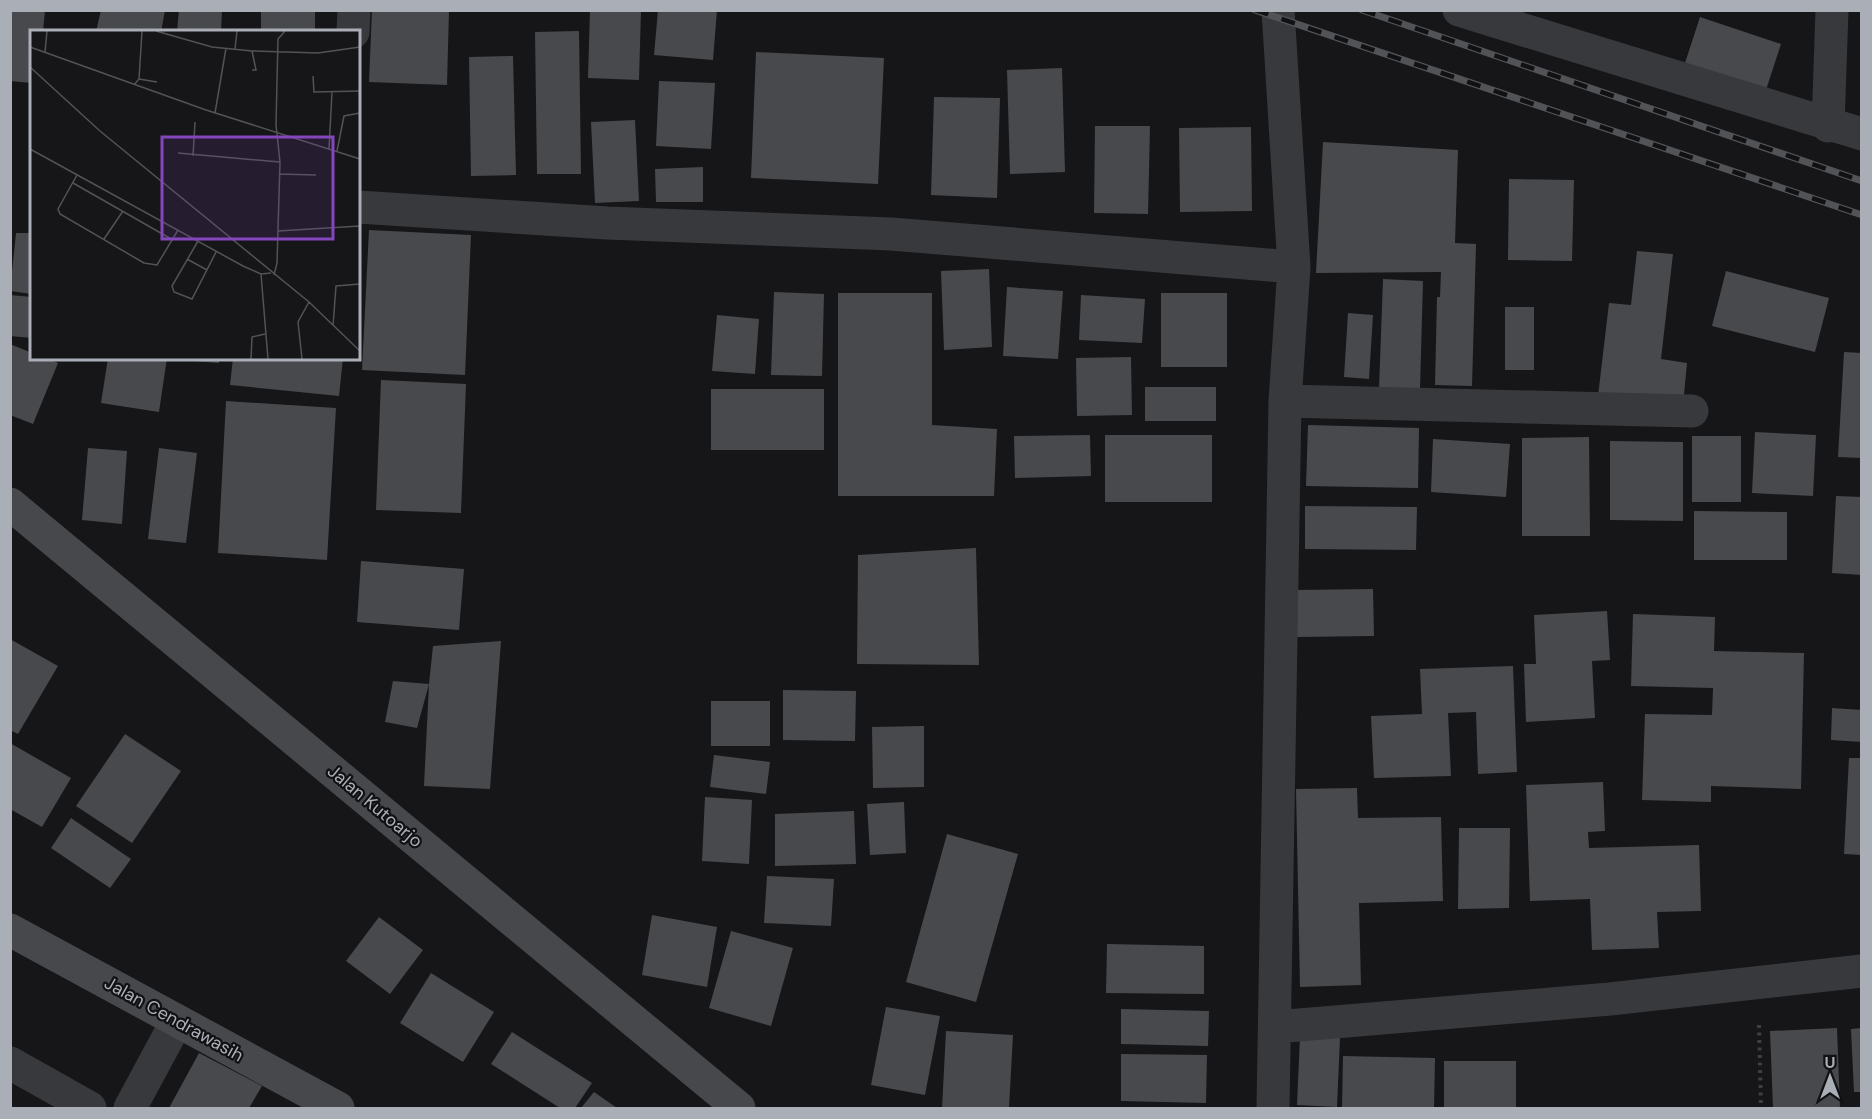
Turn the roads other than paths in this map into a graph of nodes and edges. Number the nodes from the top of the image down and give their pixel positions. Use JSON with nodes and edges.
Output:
{"nodes":[{"id":1,"x":354,"y":10,"type":"edge"},
{"id":2,"x":1278,"y":10,"type":"edge"},
{"id":3,"x":1459,"y":10,"type":"edge"},
{"id":4,"x":1832,"y":10,"type":"edge"},
{"id":5,"x":352,"y":30,"type":"edge"},
{"id":6,"x":1828,"y":126,"type":"junction"},
{"id":7,"x":1862,"y":134,"type":"edge"},
{"id":8,"x":360,"y":207,"type":"edge"},
{"id":9,"x":1294,"y":267,"type":"junction"},
{"id":10,"x":1285,"y":401,"type":"junction"},
{"id":11,"x":1692,"y":411,"type":"dead end"},
{"id":12,"x":10,"y":504,"type":"edge"},
{"id":13,"x":10,"y":930,"type":"edge"},
{"id":14,"x":1862,"y":971,"type":"edge"},
{"id":15,"x":177,"y":1021,"type":"junction"},
{"id":16,"x":1275,"y":1028,"type":"junction"},
{"id":17,"x":10,"y":1063,"type":"edge"},
{"id":18,"x":90,"y":1108,"type":"edge"},
{"id":19,"x":130,"y":1108,"type":"edge"},
{"id":20,"x":338,"y":1108,"type":"edge"},
{"id":21,"x":739,"y":1108,"type":"edge"},
{"id":22,"x":1273,"y":1108,"type":"edge"}],
"edges":[{"from":1,"to":5,"type":"street"},
{"from":2,"to":9,"type":"street"},
{"from":3,"to":6,"type":"street"},
{"from":4,"to":6,"type":"street"},
{"from":6,"to":7,"type":"street"},
{"from":8,"to":9,"type":"street"},
{"from":9,"to":10,"type":"street"},
{"from":10,"to":11,"type":"street"},
{"from":10,"to":16,"type":"street"},
{"from":12,"to":21,"type":"main road","name":"Jalan Kutoarjo"},
{"from":13,"to":15,"type":"main road","name":"Jalan Cendrawasih"},
{"from":14,"to":16,"type":"street"},
{"from":15,"to":19,"type":"street"},
{"from":15,"to":20,"type":"main road","name":"Jalan Cendrawasih"},
{"from":16,"to":22,"type":"street"},
{"from":17,"to":18,"type":"street"}]}
